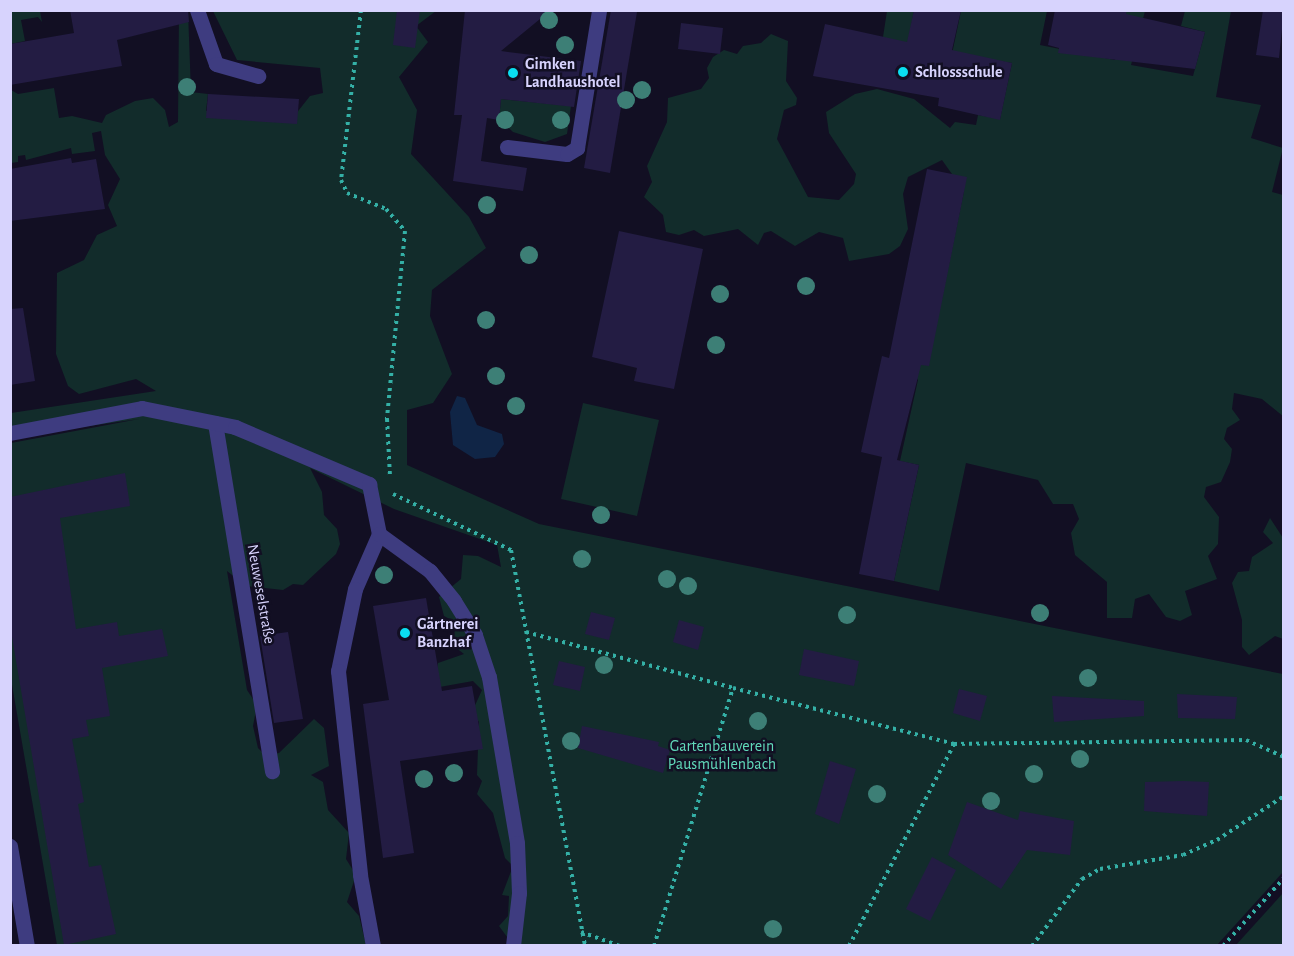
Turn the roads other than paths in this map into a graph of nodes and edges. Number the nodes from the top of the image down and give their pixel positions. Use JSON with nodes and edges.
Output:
{"nodes":[{"id":1,"x":197,"y":10,"type":"edge"},
{"id":2,"x":599,"y":10,"type":"edge"},
{"id":3,"x":258,"y":76,"type":"dead end"},
{"id":4,"x":507,"y":147,"type":"dead end"},
{"id":5,"x":215,"y":423,"type":"junction"},
{"id":6,"x":10,"y":433,"type":"edge"},
{"id":7,"x":379,"y":534,"type":"junction"},
{"id":8,"x":272,"y":771,"type":"dead end"},
{"id":9,"x":10,"y":846,"type":"edge"},
{"id":10,"x":27,"y":945,"type":"edge"},
{"id":11,"x":373,"y":945,"type":"edge"},
{"id":12,"x":513,"y":945,"type":"edge"}],
"edges":[{"from":1,"to":3,"type":"street"},
{"from":2,"to":4,"type":"street"},
{"from":5,"to":6,"type":"street"},
{"from":5,"to":7,"type":"street"},
{"from":5,"to":8,"type":"street","name":"Neuweselstraße"},
{"from":7,"to":11,"type":"street"},
{"from":7,"to":12,"type":"street"},
{"from":9,"to":10,"type":"street"}]}
